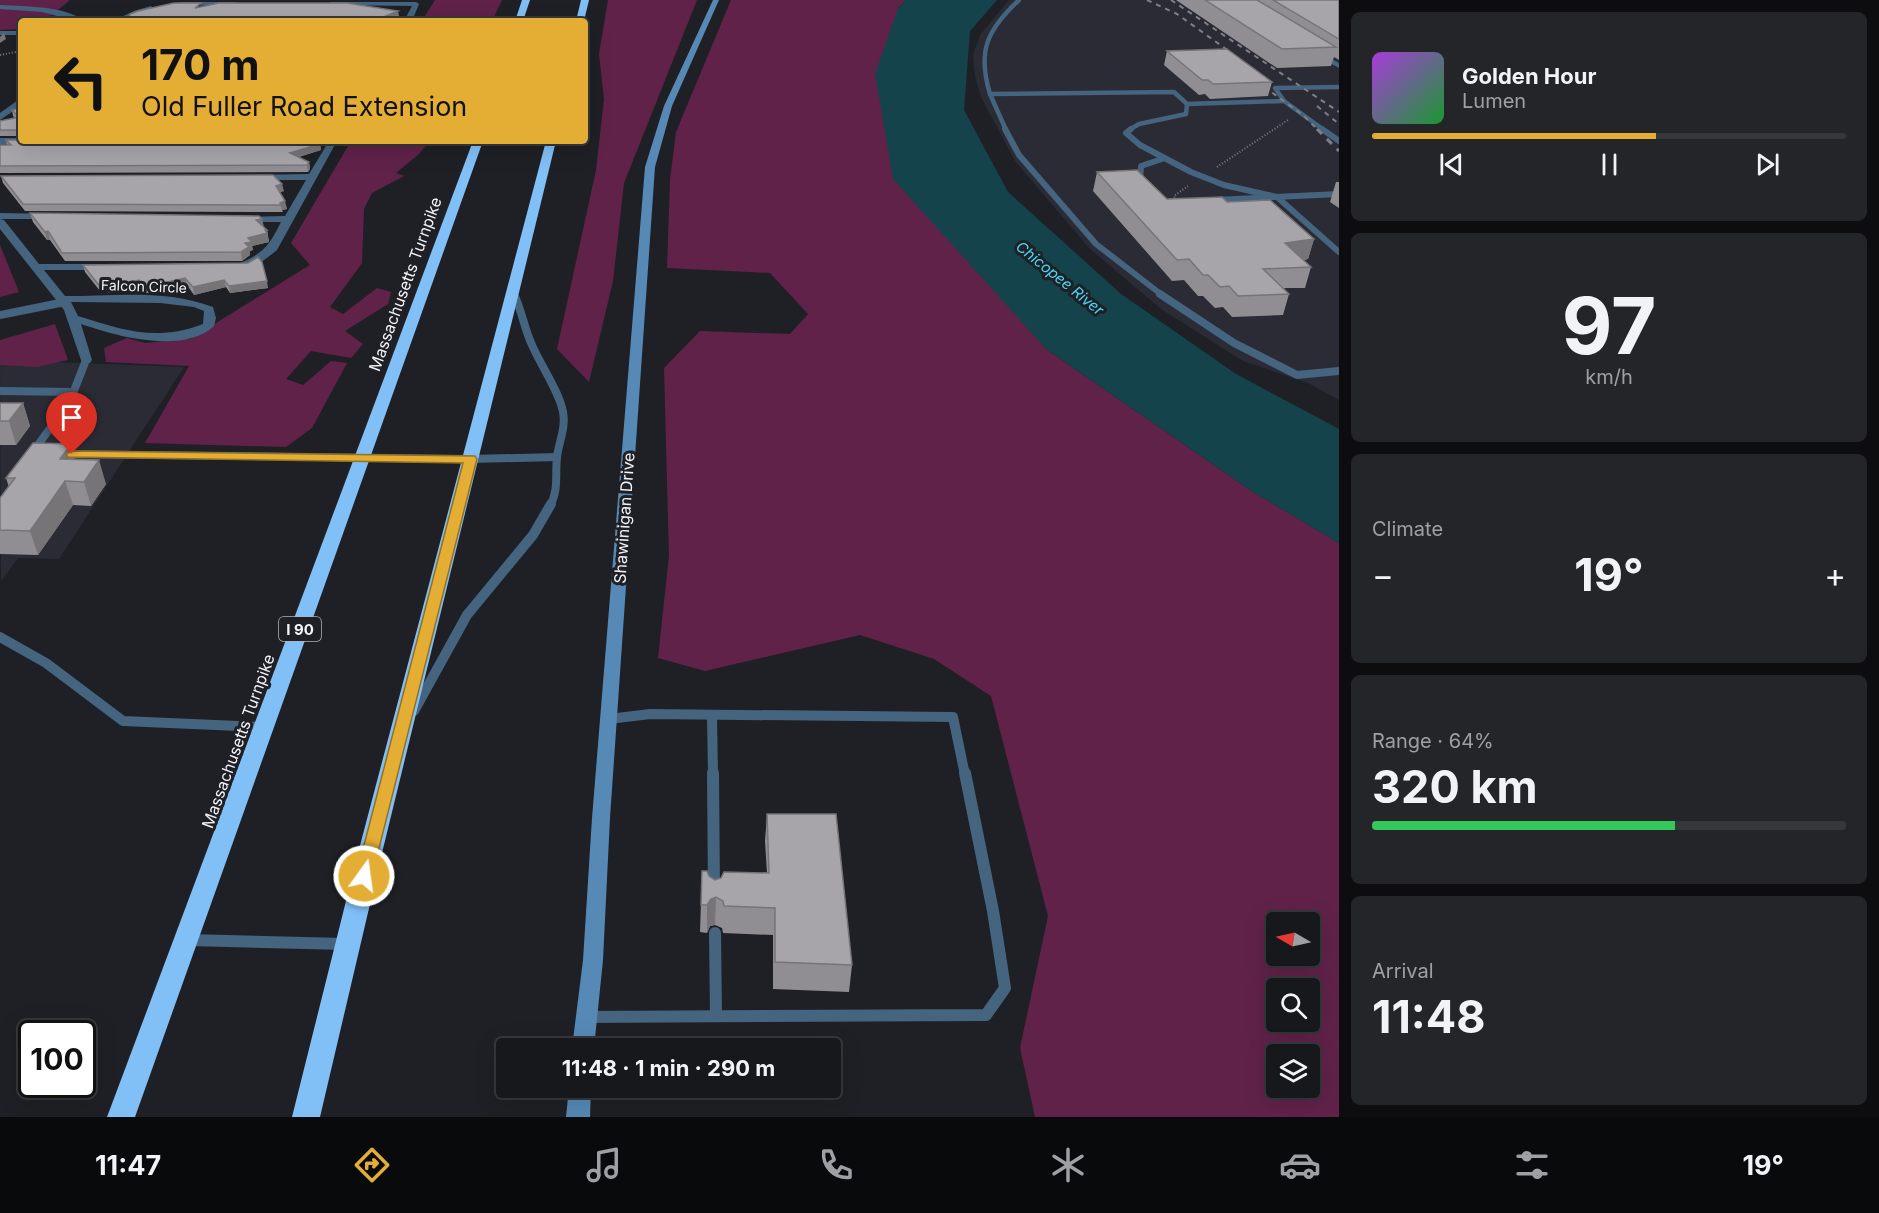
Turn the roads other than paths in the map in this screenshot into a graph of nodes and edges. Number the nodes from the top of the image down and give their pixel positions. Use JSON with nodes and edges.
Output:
{"nodes":[{"id":1,"x":526,"y":0,"type":"edge"},
{"id":2,"x":585,"y":0,"type":"edge"},
{"id":3,"x":716,"y":0,"type":"edge"},
{"id":4,"x":1019,"y":0,"type":"edge"},
{"id":5,"x":175,"y":4,"type":"edge"},
{"id":6,"x":247,"y":4,"type":"edge"},
{"id":7,"x":326,"y":4,"type":"edge"},
{"id":8,"x":160,"y":6,"type":"edge"},
{"id":9,"x":0,"y":7,"type":"edge"},
{"id":10,"x":75,"y":18,"type":"edge"},
{"id":11,"x":123,"y":18,"type":"edge"},
{"id":12,"x":409,"y":18,"type":"edge"},
{"id":13,"x":520,"y":18,"type":"edge"},
{"id":14,"x":581,"y":18,"type":"edge"},
{"id":15,"x":0,"y":33,"type":"edge"},
{"id":16,"x":18,"y":33,"type":"edge"},
{"id":17,"x":1304,"y":45,"type":"edge"},
{"id":18,"x":1339,"y":66,"type":"edge"},
{"id":19,"x":1339,"y":87,"type":"edge"},
{"id":20,"x":990,"y":94,"type":"junction"},
{"id":21,"x":0,"y":101,"type":"edge"},
{"id":22,"x":1284,"y":101,"type":"junction"},
{"id":23,"x":1187,"y":104,"type":"junction"},
{"id":24,"x":18,"y":105,"type":"edge"},
{"id":25,"x":18,"y":106,"type":"edge"},
{"id":26,"x":0,"y":117,"type":"edge"},
{"id":27,"x":0,"y":141,"type":"edge"},
{"id":28,"x":1339,"y":141,"type":"edge"},
{"id":29,"x":18,"y":142,"type":"edge"},
{"id":30,"x":331,"y":144,"type":"edge"},
{"id":31,"x":477,"y":144,"type":"edge"},
{"id":32,"x":550,"y":144,"type":"edge"},
{"id":33,"x":1162,"y":159,"type":"junction"},
{"id":34,"x":246,"y":177,"type":"edge"},
{"id":35,"x":313,"y":177,"type":"junction"},
{"id":36,"x":1149,"y":192,"type":"edge"},
{"id":37,"x":1339,"y":194,"type":"edge"},
{"id":38,"x":1277,"y":197,"type":"junction"},
{"id":39,"x":1210,"y":201,"type":"edge"},
{"id":40,"x":0,"y":216,"type":"edge"},
{"id":41,"x":65,"y":216,"type":"edge"},
{"id":42,"x":228,"y":218,"type":"edge"},
{"id":43,"x":288,"y":219,"type":"junction"},
{"id":44,"x":0,"y":222,"type":"edge"},
{"id":45,"x":1339,"y":252,"type":"edge"},
{"id":46,"x":239,"y":266,"type":"edge"},
{"id":47,"x":38,"y":267,"type":"junction"},
{"id":48,"x":118,"y":267,"type":"edge"},
{"id":49,"x":513,"y":291,"type":"junction"},
{"id":50,"x":64,"y":301,"type":"junction"},
{"id":51,"x":0,"y":315,"type":"edge"},
{"id":52,"x":72,"y":318,"type":"junction"},
{"id":53,"x":86,"y":360,"type":"joint"},
{"id":54,"x":1339,"y":371,"type":"edge"},
{"id":55,"x":0,"y":391,"type":"edge"},
{"id":56,"x":74,"y":392,"type":"junction"},
{"id":57,"x":363,"y":456,"type":"junction"},
{"id":58,"x":557,"y":457,"type":"junction"},
{"id":59,"x":471,"y":459,"type":"junction"},
{"id":60,"x":0,"y":637,"type":"edge"},
{"id":61,"x":712,"y":715,"type":"junction"},
{"id":62,"x":609,"y":719,"type":"junction"},
{"id":63,"x":264,"y":727,"type":"junction"},
{"id":64,"x":401,"y":736,"type":"junction"},
{"id":65,"x":715,"y":899,"type":"edge"},
{"id":66,"x":715,"y":933,"type":"dead end"},
{"id":67,"x":185,"y":940,"type":"junction"},
{"id":68,"x":348,"y":944,"type":"junction"},
{"id":69,"x":716,"y":1016,"type":"junction"},
{"id":70,"x":585,"y":1017,"type":"junction"},
{"id":71,"x":584,"y":1038,"type":"edge"},
{"id":72,"x":579,"y":1098,"type":"edge"},
{"id":73,"x":121,"y":1117,"type":"edge"},
{"id":74,"x":306,"y":1117,"type":"edge"},
{"id":75,"x":578,"y":1117,"type":"edge"}],
"edges":[{"from":1,"to":13,"type":"highway"},
{"from":2,"to":14,"type":"highway"},
{"from":3,"to":62,"type":"main road","name":"Shawinigan Drive"},
{"from":4,"to":20,"type":"lane"},
{"from":5,"to":6,"type":"street"},
{"from":7,"to":12,"type":"street"},
{"from":8,"to":11,"type":"street"},
{"from":9,"to":10,"type":"street"},
{"from":15,"to":16,"type":"street"},
{"from":17,"to":18,"type":"street"},
{"from":19,"to":22,"type":"lane"},
{"from":20,"to":23,"type":"lane"},
{"from":20,"to":54,"type":"lane"},
{"from":21,"to":24,"type":"street"},
{"from":22,"to":23,"type":"lane"},
{"from":22,"to":28,"type":"lane"},
{"from":23,"to":33,"type":"lane"},
{"from":25,"to":26,"type":"street"},
{"from":27,"to":29,"type":"street"},
{"from":30,"to":35,"type":"street"},
{"from":31,"to":57,"type":"highway","name":"Massachusetts Turnpike","number":"I 90"},
{"from":32,"to":49,"type":"highway"},
{"from":33,"to":36,"type":"lane"},
{"from":33,"to":38,"type":"lane"},
{"from":34,"to":35,"type":"street"},
{"from":35,"to":43,"type":"street"},
{"from":37,"to":38,"type":"lane"},
{"from":38,"to":39,"type":"lane"},
{"from":38,"to":45,"type":"lane"},
{"from":40,"to":41,"type":"street"},
{"from":42,"to":43,"type":"street"},
{"from":43,"to":46,"type":"street"},
{"from":44,"to":47,"type":"street"},
{"from":47,"to":48,"type":"street"},
{"from":47,"to":50,"type":"street"},
{"from":49,"to":58,"type":"lane"},
{"from":49,"to":59,"type":"highway"},
{"from":50,"to":51,"type":"lane"},
{"from":50,"to":52,"type":"street"},
{"from":50,"to":52,"type":"street","name":"Falcon Circle"},
{"from":52,"to":53,"type":"street"},
{"from":53,"to":56,"type":"lane"},
{"from":55,"to":56,"type":"lane"},
{"from":56,"to":57,"type":"lane"},
{"from":57,"to":59,"type":"lane"},
{"from":57,"to":63,"type":"highway","name":"Massachusetts Turnpike","number":"I 90"},
{"from":58,"to":59,"type":"lane"},
{"from":58,"to":64,"type":"lane"},
{"from":59,"to":64,"type":"highway"},
{"from":60,"to":63,"type":"lane"},
{"from":61,"to":62,"type":"lane"},
{"from":61,"to":65,"type":"lane"},
{"from":61,"to":69,"type":"lane"},
{"from":62,"to":70,"type":"main road","name":"Shawinigan Drive"},
{"from":63,"to":67,"type":"highway","name":"Massachusetts Turnpike","number":"I 90"},
{"from":64,"to":68,"type":"highway"},
{"from":66,"to":69,"type":"lane"},
{"from":67,"to":68,"type":"lane"},
{"from":67,"to":73,"type":"highway","name":"Massachusetts Turnpike","number":"I 90"},
{"from":68,"to":74,"type":"highway"},
{"from":69,"to":70,"type":"lane"},
{"from":70,"to":71,"type":"main road","name":"Shawinigan Drive"},
{"from":72,"to":75,"type":"main road"}]}
